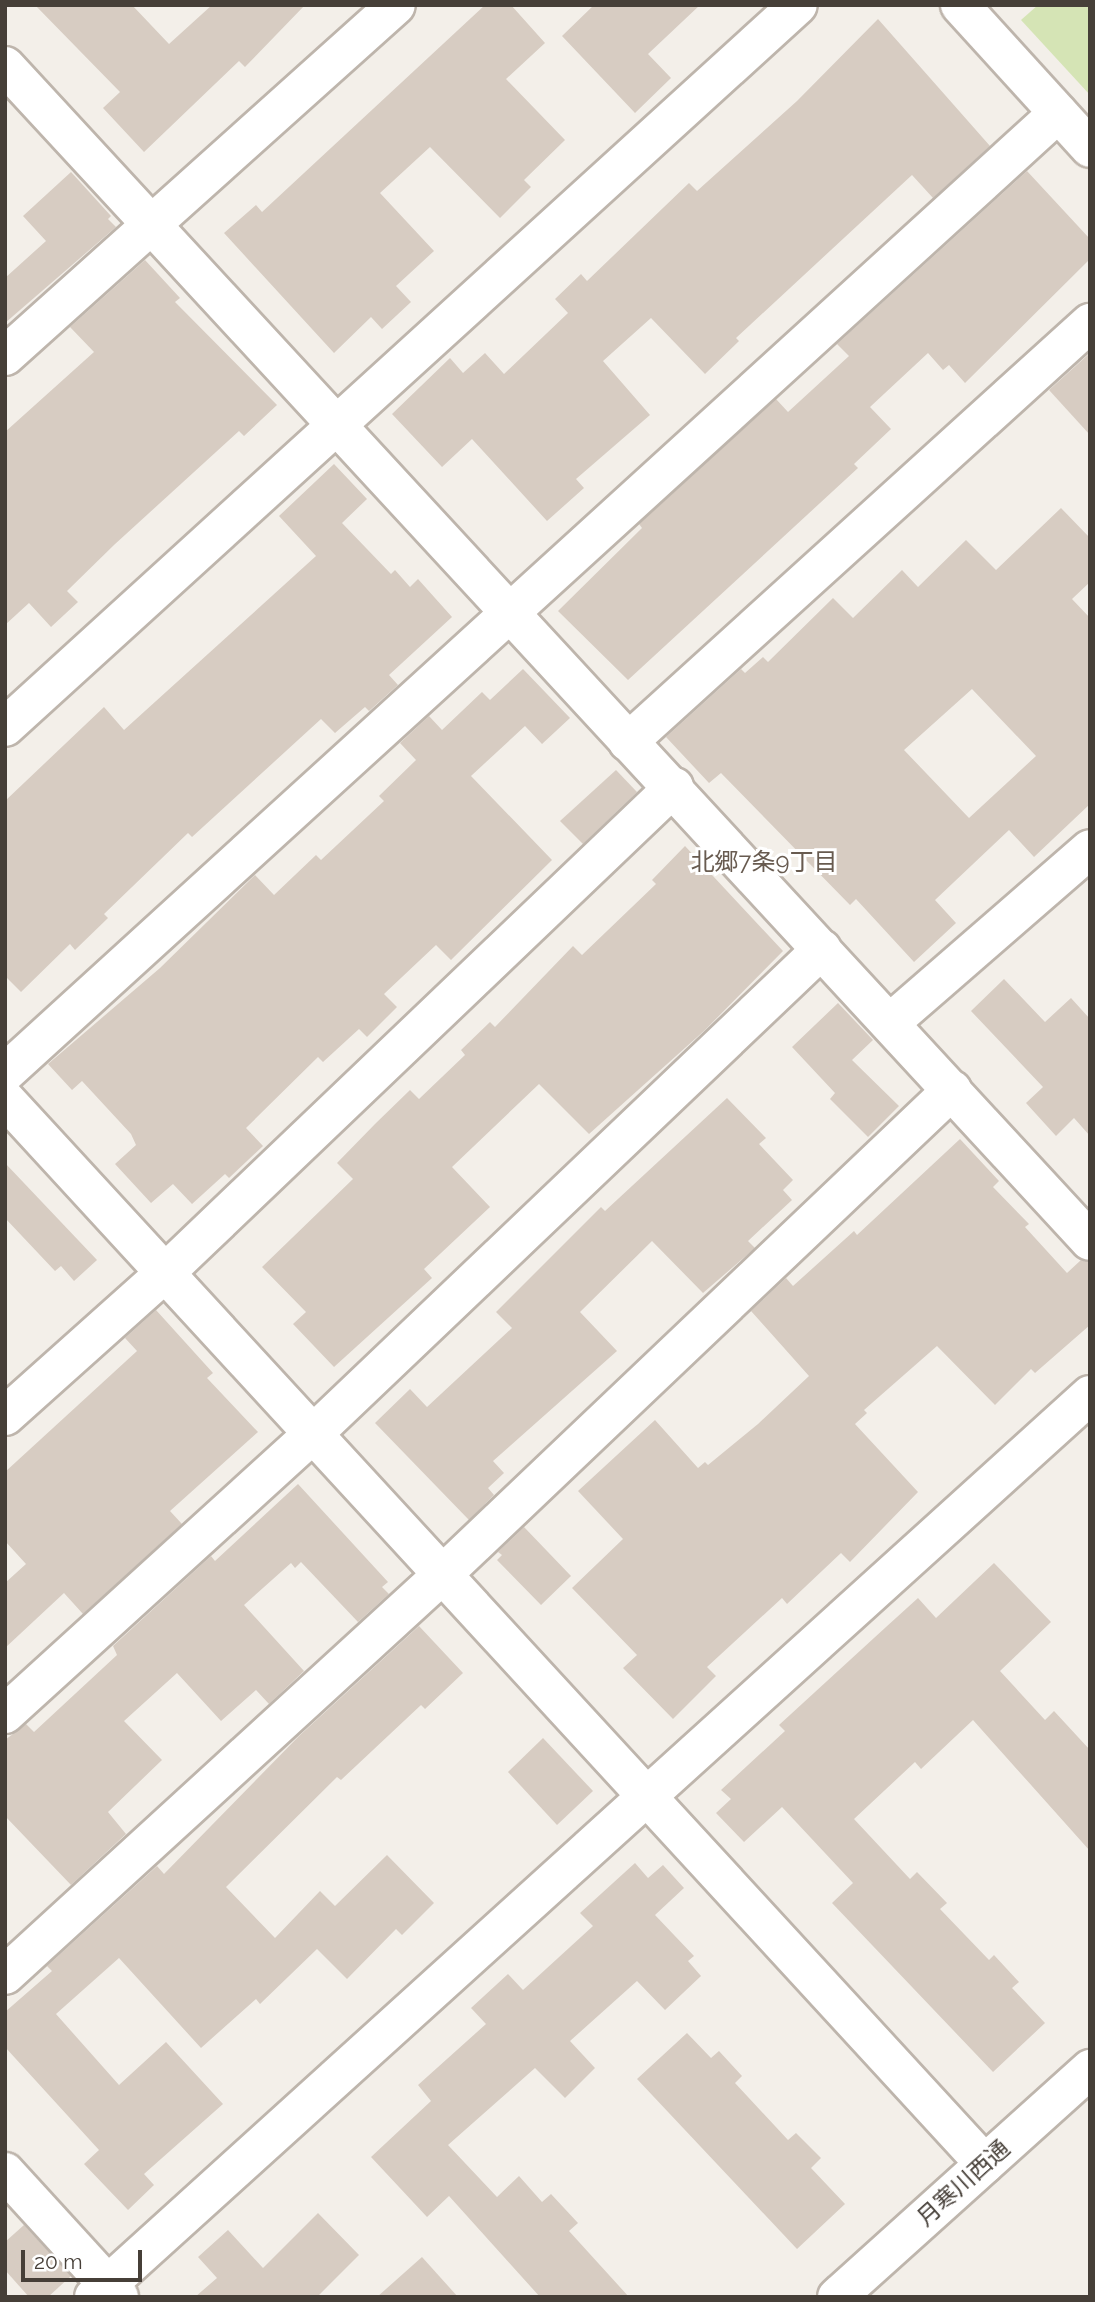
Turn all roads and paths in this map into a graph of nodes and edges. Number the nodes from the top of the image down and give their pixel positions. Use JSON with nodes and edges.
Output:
{"nodes":[{"id":1,"x":396,"y":5,"type":"edge"},
{"id":2,"x":798,"y":5,"type":"edge"},
{"id":3,"x":960,"y":5,"type":"edge"},
{"id":4,"x":5,"y":66,"type":"edge"},
{"id":5,"x":1058,"y":113,"type":"junction"},
{"id":6,"x":1090,"y":148,"type":"edge"},
{"id":7,"x":155,"y":223,"type":"junction"},
{"id":8,"x":1090,"y":323,"type":"edge"},
{"id":9,"x":5,"y":356,"type":"edge"},
{"id":10,"x":338,"y":425,"type":"junction"},
{"id":11,"x":510,"y":612,"type":"junction"},
{"id":12,"x":5,"y":727,"type":"edge"},
{"id":13,"x":628,"y":742,"type":"junction"},
{"id":14,"x":674,"y":787,"type":"junction"},
{"id":15,"x":1090,"y":849,"type":"edge"},
{"id":16,"x":822,"y":949,"type":"junction"},
{"id":17,"x":890,"y":1023,"type":"junction"},
{"id":18,"x":5,"y":1073,"type":"edge"},
{"id":19,"x":952,"y":1090,"type":"junction"},
{"id":20,"x":5,"y":1099,"type":"edge"},
{"id":21,"x":1090,"y":1241,"type":"edge"},
{"id":22,"x":165,"y":1273,"type":"junction"},
{"id":23,"x":1090,"y":1395,"type":"edge"},
{"id":24,"x":5,"y":1416,"type":"edge"},
{"id":25,"x":313,"y":1434,"type":"junction"},
{"id":26,"x":442,"y":1575,"type":"junction"},
{"id":27,"x":5,"y":1714,"type":"edge"},
{"id":28,"x":649,"y":1798,"type":"junction"},
{"id":29,"x":5,"y":1975,"type":"edge"},
{"id":30,"x":1090,"y":2069,"type":"edge"},
{"id":31,"x":985,"y":2164,"type":"junction"},
{"id":32,"x":5,"y":2172,"type":"edge"},
{"id":33,"x":107,"y":2293,"type":"edge"},
{"id":34,"x":837,"y":2297,"type":"edge"}],
"edges":[{"from":1,"to":7,"type":"street"},
{"from":2,"to":10,"type":"street"},
{"from":3,"to":5,"type":"street"},
{"from":4,"to":7,"type":"street"},
{"from":5,"to":6,"type":"street"},
{"from":5,"to":11,"type":"street"},
{"from":7,"to":9,"type":"street"},
{"from":7,"to":10,"type":"street"},
{"from":8,"to":13,"type":"street"},
{"from":10,"to":11,"type":"street"},
{"from":10,"to":12,"type":"street"},
{"from":11,"to":13,"type":"street"},
{"from":11,"to":18,"type":"street"},
{"from":13,"to":14,"type":"street"},
{"from":14,"to":16,"type":"street"},
{"from":14,"to":22,"type":"street"},
{"from":15,"to":17,"type":"street"},
{"from":16,"to":17,"type":"street"},
{"from":16,"to":25,"type":"street"},
{"from":17,"to":19,"type":"street"},
{"from":19,"to":21,"type":"street"},
{"from":19,"to":26,"type":"street"},
{"from":20,"to":22,"type":"street"},
{"from":22,"to":24,"type":"street"},
{"from":22,"to":25,"type":"street"},
{"from":23,"to":28,"type":"street"},
{"from":25,"to":26,"type":"street"},
{"from":25,"to":27,"type":"street"},
{"from":26,"to":28,"type":"street"},
{"from":26,"to":29,"type":"street"},
{"from":28,"to":31,"type":"street"},
{"from":28,"to":33,"type":"street"},
{"from":30,"to":31,"type":"street","name":"月寒川西通"},
{"from":31,"to":34,"type":"street","name":"月寒川西通"},
{"from":32,"to":33,"type":"street"}]}
